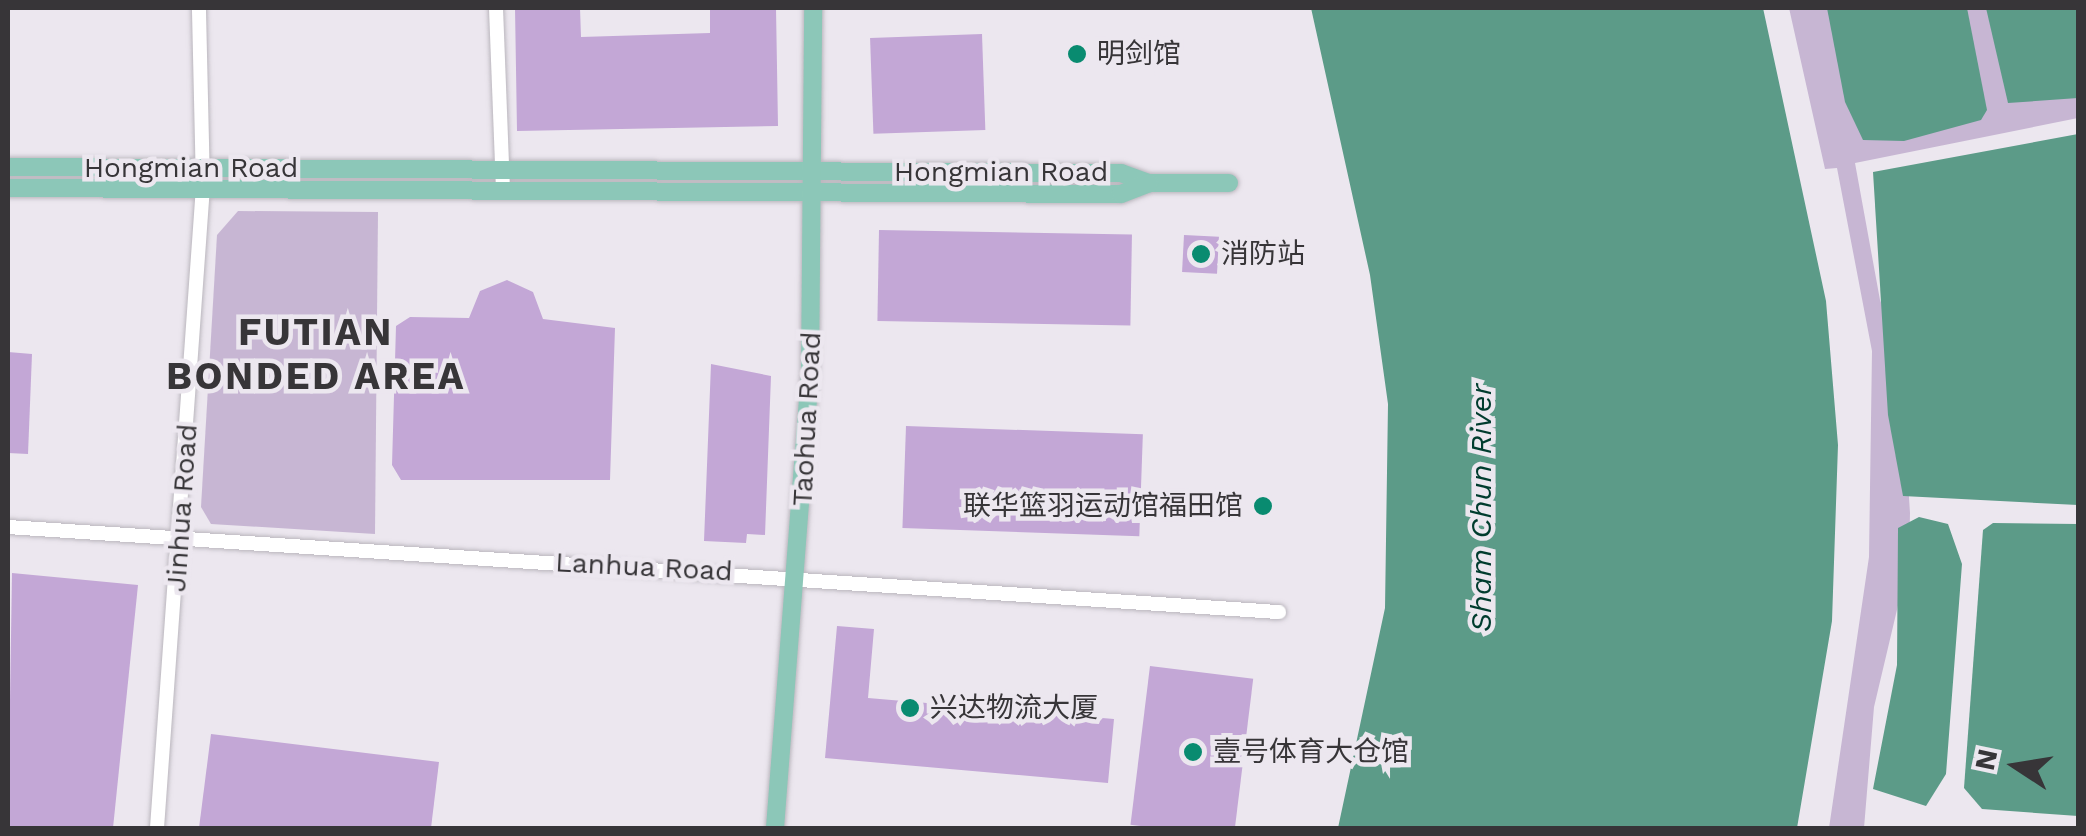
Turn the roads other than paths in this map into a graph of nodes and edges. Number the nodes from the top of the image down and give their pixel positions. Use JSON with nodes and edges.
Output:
{"nodes":[{"id":1,"x":198,"y":8,"type":"edge"},
{"id":2,"x":496,"y":8,"type":"edge"},
{"id":3,"x":812,"y":8,"type":"edge"},
{"id":4,"x":8,"y":167,"type":"edge"},
{"id":5,"x":503,"y":170,"type":"junction"},
{"id":6,"x":203,"y":178,"type":"junction"},
{"id":7,"x":816,"y":181,"type":"junction"},
{"id":8,"x":1228,"y":183,"type":"dead end"},
{"id":9,"x":8,"y":188,"type":"edge"},
{"id":10,"x":503,"y":189,"type":"junction"},
{"id":11,"x":8,"y":527,"type":"edge"},
{"id":12,"x":181,"y":538,"type":"junction"},
{"id":13,"x":800,"y":577,"type":"junction"},
{"id":14,"x":1280,"y":612,"type":"dead end"},
{"id":15,"x":157,"y":828,"type":"edge"},
{"id":16,"x":775,"y":828,"type":"edge"}],
"edges":[{"from":1,"to":6,"type":"street","name":"Jinhua Road"},
{"from":2,"to":5,"type":"street"},
{"from":3,"to":7,"type":"main road","name":"Taohua Road"},
{"from":4,"to":6,"type":"main road","name":"Hongmian Road"},
{"from":5,"to":6,"type":"main road","name":"Hongmian Road"},
{"from":5,"to":7,"type":"main road","name":"Hongmian Road"},
{"from":5,"to":10,"type":"street"},
{"from":6,"to":9,"type":"main road","name":"Hongmian Road"},
{"from":6,"to":10,"type":"main road","name":"Hongmian Road"},
{"from":6,"to":12,"type":"street","name":"Jinhua Road"},
{"from":7,"to":8,"type":"main road","name":"Hongmian Road"},
{"from":7,"to":10,"type":"main road","name":"Hongmian Road"},
{"from":7,"to":13,"type":"main road","name":"Taohua Road"},
{"from":11,"to":12,"type":"street","name":"Lanhua Road"},
{"from":12,"to":13,"type":"street","name":"Lanhua Road"},
{"from":12,"to":15,"type":"street","name":"Jinhua Road"},
{"from":13,"to":14,"type":"street","name":"Lanhua Road"},
{"from":13,"to":16,"type":"main road","name":"Taohua Road"}]}
